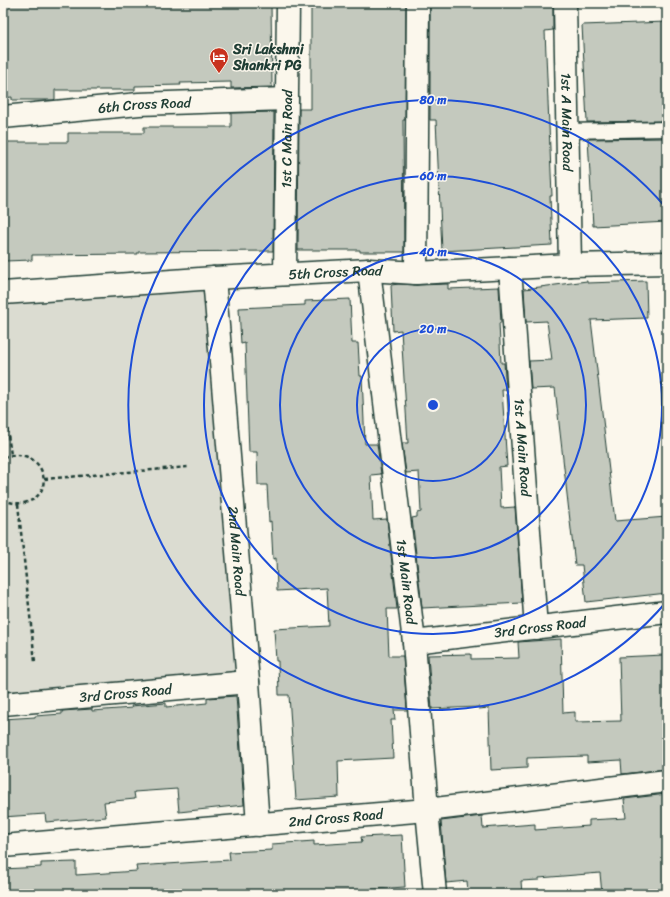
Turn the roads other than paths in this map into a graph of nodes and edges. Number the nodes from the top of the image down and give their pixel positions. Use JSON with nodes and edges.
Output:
{"nodes":[{"id":1,"x":288,"y":3,"type":"edge"},
{"id":2,"x":418,"y":3,"type":"edge"},
{"id":3,"x":565,"y":3,"type":"edge"},
{"id":4,"x":287,"y":99,"type":"junction"},
{"id":5,"x":3,"y":117,"type":"edge"},
{"id":6,"x":667,"y":129,"type":"edge"},
{"id":7,"x":568,"y":131,"type":"junction"},
{"id":8,"x":667,"y":263,"type":"edge"},
{"id":9,"x":570,"y":265,"type":"junction"},
{"id":10,"x":510,"y":268,"type":"junction"},
{"id":11,"x":369,"y":270,"type":"junction"},
{"id":12,"x":416,"y":273,"type":"junction"},
{"id":13,"x":285,"y":274,"type":"junction"},
{"id":14,"x":214,"y":278,"type":"junction"},
{"id":15,"x":3,"y":293,"type":"edge"},
{"id":16,"x":667,"y":612,"type":"edge"},
{"id":17,"x":536,"y":628,"type":"junction"},
{"id":18,"x":414,"y":642,"type":"junction"},
{"id":19,"x":248,"y":682,"type":"junction"},
{"id":20,"x":3,"y":704,"type":"edge"},
{"id":21,"x":667,"y":780,"type":"edge"},
{"id":22,"x":427,"y":810,"type":"junction"},
{"id":23,"x":258,"y":825,"type":"junction"},
{"id":24,"x":3,"y":846,"type":"edge"},
{"id":25,"x":434,"y":894,"type":"edge"}],
"edges":[{"from":1,"to":4,"type":"street","name":"1st C Main Road"},
{"from":2,"to":12,"type":"street"},
{"from":3,"to":7,"type":"street","name":"1st A Main Road"},
{"from":4,"to":5,"type":"street","name":"6th Cross Road"},
{"from":4,"to":13,"type":"street","name":"1st C Main Road"},
{"from":6,"to":7,"type":"lane"},
{"from":7,"to":9,"type":"street","name":"1st A Main Road"},
{"from":8,"to":9,"type":"street","name":"5th Cross Road"},
{"from":9,"to":10,"type":"street","name":"5th Cross Road"},
{"from":10,"to":12,"type":"street","name":"5th Cross Road"},
{"from":10,"to":17,"type":"street","name":"1st A Main Road"},
{"from":11,"to":12,"type":"street","name":"5th Cross Road"},
{"from":11,"to":13,"type":"street","name":"5th Cross Road"},
{"from":11,"to":18,"type":"street","name":"1st Main Road"},
{"from":13,"to":14,"type":"street","name":"5th Cross Road"},
{"from":14,"to":15,"type":"street","name":"5th Cross Road"},
{"from":14,"to":19,"type":"street","name":"2nd Main Road"},
{"from":16,"to":17,"type":"street","name":"3rd Cross Road"},
{"from":17,"to":18,"type":"street","name":"3rd Cross Road"},
{"from":18,"to":22,"type":"street","name":"1st Main Road"},
{"from":19,"to":20,"type":"street","name":"3rd Cross Road"},
{"from":19,"to":23,"type":"street","name":"2nd Main Road"},
{"from":21,"to":22,"type":"street","name":"2nd Cross Road"},
{"from":22,"to":23,"type":"street","name":"2nd Cross Road"},
{"from":22,"to":25,"type":"street","name":"1st Main Road"},
{"from":23,"to":24,"type":"street","name":"2nd Cross Road"}]}
